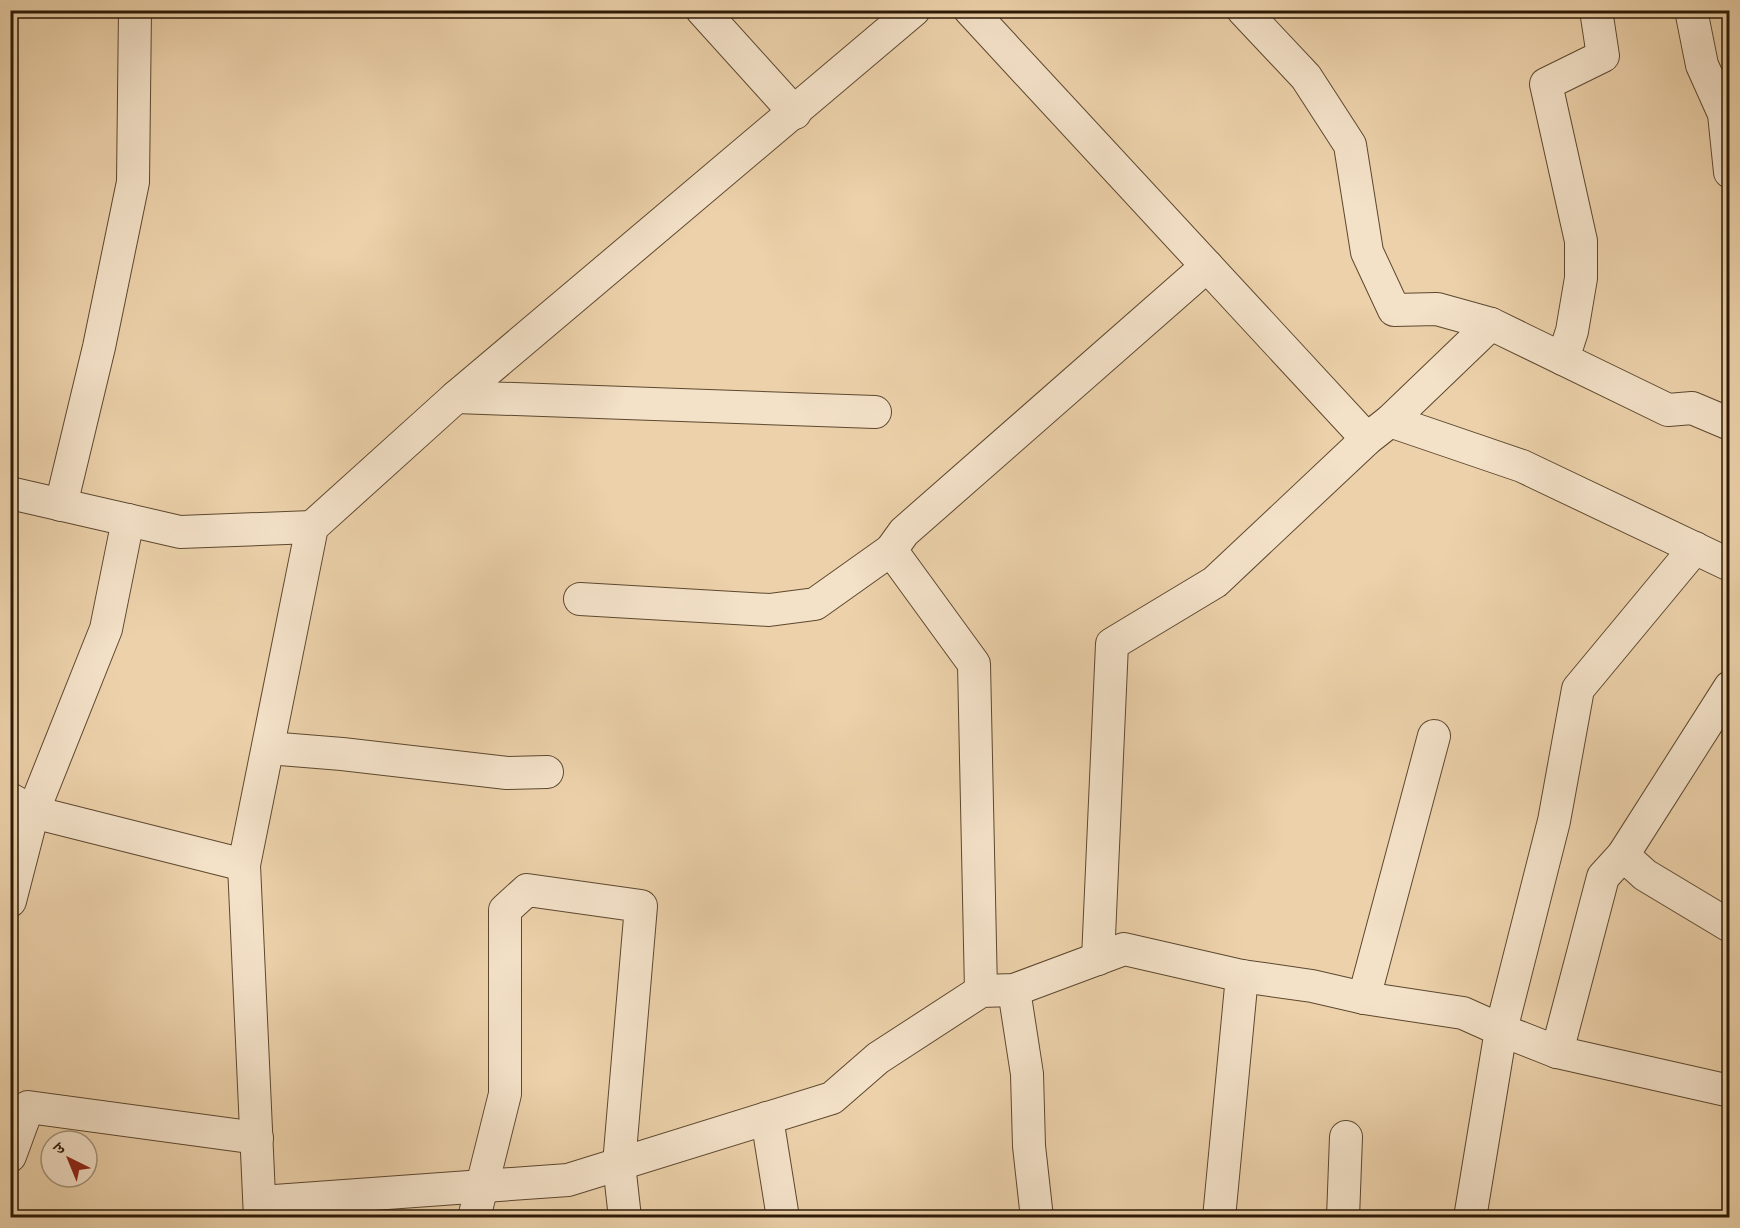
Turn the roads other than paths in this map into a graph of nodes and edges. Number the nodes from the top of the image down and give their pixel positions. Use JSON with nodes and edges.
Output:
{"nodes":[{"id":1,"x":135,"y":10,"type":"edge"},
{"id":2,"x":702,"y":10,"type":"edge"},
{"id":3,"x":914,"y":10,"type":"edge"},
{"id":4,"x":969,"y":10,"type":"edge"},
{"id":5,"x":1243,"y":10,"type":"edge"},
{"id":6,"x":1596,"y":10,"type":"edge"},
{"id":7,"x":1691,"y":10,"type":"edge"},
{"id":8,"x":795,"y":113,"type":"junction"},
{"id":9,"x":1730,"y":172,"type":"edge"},
{"id":10,"x":1207,"y":266,"type":"junction"},
{"id":11,"x":1491,"y":324,"type":"junction"},
{"id":12,"x":1563,"y":359,"type":"junction"},
{"id":13,"x":456,"y":397,"type":"junction"},
{"id":14,"x":875,"y":412,"type":"dead end"},
{"id":15,"x":1730,"y":424,"type":"edge"},
{"id":16,"x":1378,"y":430,"type":"junction"},
{"id":17,"x":10,"y":493,"type":"edge"},
{"id":18,"x":61,"y":505,"type":"junction"},
{"id":19,"x":129,"y":520,"type":"junction"},
{"id":20,"x":312,"y":527,"type":"junction"},
{"id":21,"x":1695,"y":548,"type":"junction"},
{"id":22,"x":891,"y":550,"type":"junction"},
{"id":23,"x":1730,"y":565,"type":"edge"},
{"id":24,"x":580,"y":599,"type":"dead end"},
{"id":25,"x":1730,"y":687,"type":"edge"},
{"id":26,"x":1434,"y":736,"type":"dead end"},
{"id":27,"x":268,"y":748,"type":"junction"},
{"id":28,"x":547,"y":772,"type":"dead end"},
{"id":29,"x":22,"y":806,"type":"edge"},
{"id":30,"x":1623,"y":855,"type":"junction"},
{"id":31,"x":244,"y":865,"type":"junction"},
{"id":32,"x":10,"y":901,"type":"edge"},
{"id":33,"x":1730,"y":926,"type":"edge"},
{"id":34,"x":1098,"y":959,"type":"junction"},
{"id":35,"x":1242,"y":976,"type":"junction"},
{"id":36,"x":1014,"y":990,"type":"junction"},
{"id":37,"x":981,"y":991,"type":"junction"},
{"id":38,"x":1364,"y":998,"type":"junction"},
{"id":39,"x":1501,"y":1030,"type":"junction"},
{"id":40,"x":1557,"y":1052,"type":"junction"},
{"id":41,"x":1730,"y":1091,"type":"edge"},
{"id":42,"x":768,"y":1118,"type":"junction"},
{"id":43,"x":1346,"y":1137,"type":"dead end"},
{"id":44,"x":257,"y":1138,"type":"junction"},
{"id":45,"x":10,"y":1156,"type":"edge"},
{"id":46,"x":619,"y":1164,"type":"junction"},
{"id":47,"x":482,"y":1186,"type":"junction"},
{"id":48,"x":260,"y":1210,"type":"edge"},
{"id":49,"x":474,"y":1218,"type":"edge"},
{"id":50,"x":625,"y":1218,"type":"edge"},
{"id":51,"x":783,"y":1218,"type":"edge"},
{"id":52,"x":1036,"y":1218,"type":"edge"},
{"id":53,"x":1220,"y":1218,"type":"edge"},
{"id":54,"x":1343,"y":1218,"type":"edge"},
{"id":55,"x":1470,"y":1218,"type":"edge"}],
"edges":[{"from":1,"to":18,"type":"street"},
{"from":2,"to":8,"type":"street"},
{"from":3,"to":8,"type":"street"},
{"from":4,"to":10,"type":"street"},
{"from":5,"to":11,"type":"street"},
{"from":6,"to":12,"type":"street"},
{"from":7,"to":9,"type":"street"},
{"from":8,"to":13,"type":"street"},
{"from":10,"to":16,"type":"street"},
{"from":10,"to":22,"type":"street"},
{"from":11,"to":12,"type":"street"},
{"from":11,"to":16,"type":"street"},
{"from":12,"to":15,"type":"street"},
{"from":13,"to":14,"type":"street"},
{"from":13,"to":20,"type":"street"},
{"from":16,"to":21,"type":"street"},
{"from":16,"to":34,"type":"street"},
{"from":17,"to":18,"type":"street"},
{"from":18,"to":19,"type":"street"},
{"from":19,"to":20,"type":"street"},
{"from":19,"to":29,"type":"street"},
{"from":20,"to":27,"type":"street"},
{"from":21,"to":23,"type":"street"},
{"from":21,"to":39,"type":"street"},
{"from":22,"to":24,"type":"street"},
{"from":22,"to":37,"type":"street"},
{"from":25,"to":30,"type":"street"},
{"from":26,"to":38,"type":"street"},
{"from":27,"to":28,"type":"street"},
{"from":27,"to":31,"type":"street"},
{"from":29,"to":31,"type":"street"},
{"from":29,"to":32,"type":"street"},
{"from":30,"to":33,"type":"street"},
{"from":30,"to":40,"type":"street"},
{"from":31,"to":44,"type":"street"},
{"from":34,"to":35,"type":"street"},
{"from":34,"to":36,"type":"street"},
{"from":35,"to":38,"type":"street"},
{"from":35,"to":53,"type":"street"},
{"from":36,"to":37,"type":"street"},
{"from":36,"to":52,"type":"street"},
{"from":37,"to":42,"type":"street"},
{"from":38,"to":39,"type":"street"},
{"from":39,"to":40,"type":"street"},
{"from":39,"to":55,"type":"street"},
{"from":40,"to":41,"type":"street"},
{"from":42,"to":46,"type":"street"},
{"from":42,"to":51,"type":"street"},
{"from":43,"to":54,"type":"street"},
{"from":44,"to":45,"type":"street"},
{"from":44,"to":48,"type":"street"},
{"from":46,"to":47,"type":"street"},
{"from":46,"to":47,"type":"street"},
{"from":46,"to":50,"type":"street"},
{"from":47,"to":48,"type":"street"},
{"from":47,"to":49,"type":"street"}]}
